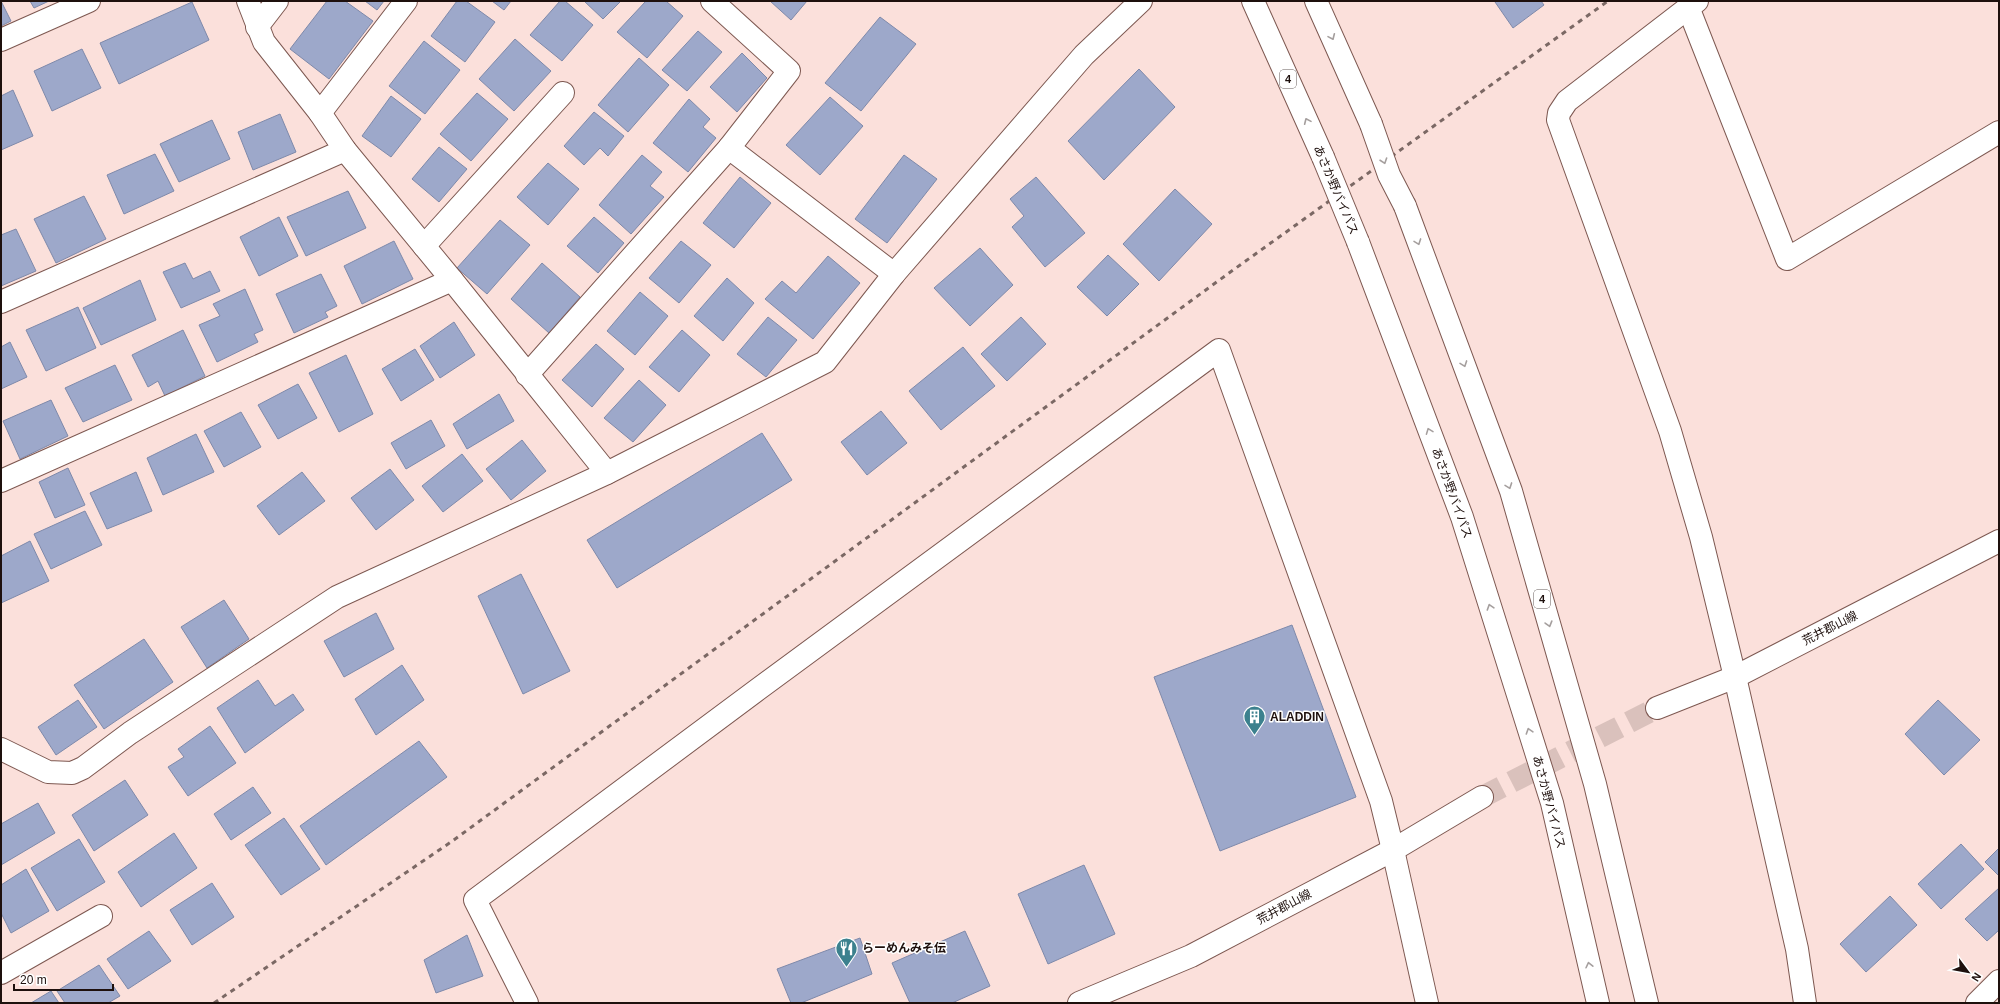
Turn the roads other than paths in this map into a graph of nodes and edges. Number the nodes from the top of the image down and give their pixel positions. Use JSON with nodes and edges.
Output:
{"nodes":[{"id":1,"x":89,"y":1,"type":"edge"},
{"id":2,"x":248,"y":1,"type":"edge"},
{"id":3,"x":277,"y":1,"type":"edge"},
{"id":4,"x":406,"y":1,"type":"edge"},
{"id":5,"x":712,"y":1,"type":"edge"},
{"id":6,"x":1140,"y":1,"type":"edge"},
{"id":7,"x":1253,"y":1,"type":"edge"},
{"id":8,"x":1316,"y":1,"type":"edge"},
{"id":9,"x":1693,"y":4,"type":"edge"},
{"id":10,"x":258,"y":27,"type":"junction"},
{"id":11,"x":1,"y":40,"type":"edge"},
{"id":12,"x":563,"y":93,"type":"dead end"},
{"id":13,"x":320,"y":113,"type":"junction"},
{"id":14,"x":1999,"y":132,"type":"edge"},
{"id":15,"x":729,"y":148,"type":"junction"},
{"id":16,"x":345,"y":150,"type":"junction"},
{"id":17,"x":424,"y":246,"type":"junction"},
{"id":18,"x":894,"y":274,"type":"junction"},
{"id":19,"x":452,"y":280,"type":"junction"},
{"id":20,"x":1,"y":302,"type":"edge"},
{"id":21,"x":527,"y":375,"type":"junction"},
{"id":22,"x":607,"y":473,"type":"junction"},
{"id":23,"x":1,"y":480,"type":"edge"},
{"id":24,"x":1999,"y":541,"type":"edge"},
{"id":25,"x":1735,"y":677,"type":"junction"},
{"id":26,"x":1658,"y":708,"type":"tunnel mouth"},
{"id":27,"x":1,"y":749,"type":"edge"},
{"id":28,"x":1482,"y":797,"type":"tunnel mouth"},
{"id":29,"x":1393,"y":850,"type":"junction"},
{"id":30,"x":101,"y":916,"type":"dead end"},
{"id":31,"x":1,"y":973,"type":"edge"},
{"id":32,"x":1999,"y":980,"type":"edge"},
{"id":33,"x":527,"y":1003,"type":"edge"},
{"id":34,"x":1079,"y":1003,"type":"edge"},
{"id":35,"x":1427,"y":1003,"type":"edge"},
{"id":36,"x":1598,"y":1003,"type":"edge"},
{"id":37,"x":1646,"y":1003,"type":"edge"},
{"id":38,"x":1805,"y":1003,"type":"edge"},
{"id":39,"x":1977,"y":1003,"type":"edge"}],
"edges":[{"from":1,"to":11,"type":"main road"},
{"from":2,"to":10,"type":"main road"},
{"from":3,"to":10,"type":"main road"},
{"from":4,"to":13,"type":"main road"},
{"from":5,"to":15,"type":"main road"},
{"from":6,"to":18,"type":"main road"},
{"from":36,"to":7,"type":"main road","name":"あさか野バイパス","number":"4","one_way":true,"bridge":true},
{"from":8,"to":37,"type":"main road","number":"4","one_way":true,"bridge":true},
{"from":9,"to":14,"type":"main road"},
{"from":9,"to":25,"type":"main road"},
{"from":10,"to":13,"type":"main road"},
{"from":12,"to":17,"type":"main road"},
{"from":13,"to":16,"type":"main road"},
{"from":15,"to":18,"type":"main road"},
{"from":15,"to":21,"type":"main road"},
{"from":16,"to":17,"type":"main road"},
{"from":16,"to":20,"type":"main road"},
{"from":17,"to":19,"type":"main road"},
{"from":18,"to":22,"type":"main road"},
{"from":19,"to":21,"type":"main road"},
{"from":19,"to":23,"type":"main road"},
{"from":21,"to":22,"type":"main road"},
{"from":22,"to":27,"type":"main road"},
{"from":24,"to":25,"type":"main road","name":"荒井郡山線"},
{"from":25,"to":26,"type":"main road","name":"荒井郡山線"},
{"from":25,"to":38,"type":"main road"},
{"from":28,"to":29,"type":"main road","name":"荒井郡山線"},
{"from":29,"to":33,"type":"main road"},
{"from":29,"to":34,"type":"main road","name":"荒井郡山線"},
{"from":29,"to":35,"type":"main road"},
{"from":30,"to":31,"type":"main road"},
{"from":32,"to":39,"type":"main road"}]}
